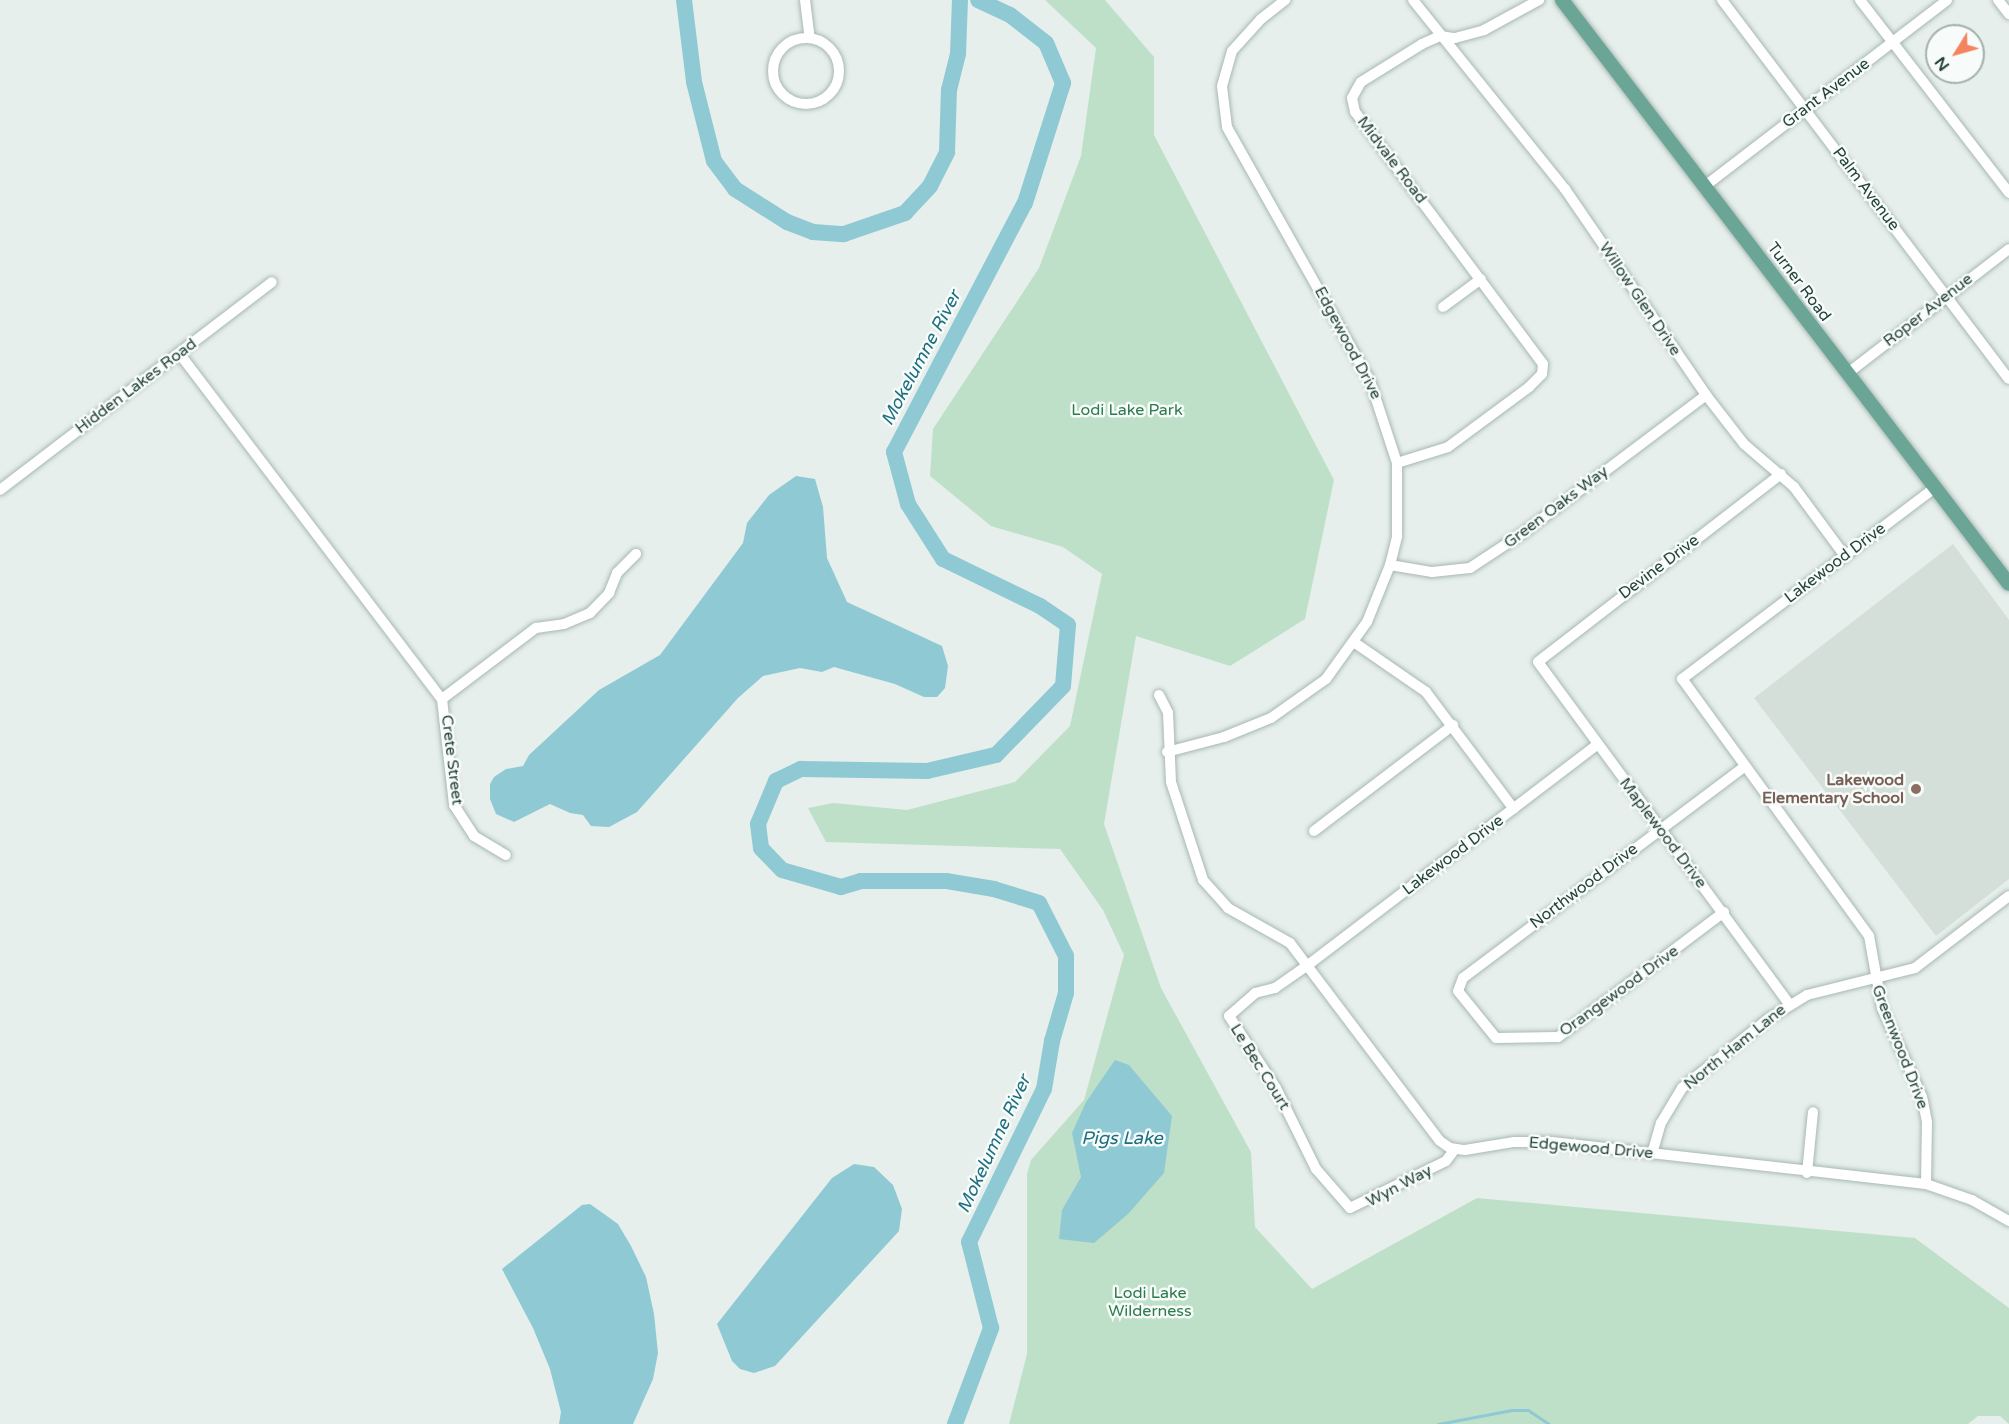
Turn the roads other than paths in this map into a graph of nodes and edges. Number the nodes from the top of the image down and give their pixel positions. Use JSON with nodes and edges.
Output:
{"nodes":[{"id":1,"x":805,"y":0,"type":"edge"},
{"id":2,"x":1286,"y":0,"type":"edge"},
{"id":3,"x":1413,"y":0,"type":"edge"},
{"id":4,"x":1539,"y":0,"type":"edge"},
{"id":5,"x":1562,"y":0,"type":"edge"},
{"id":6,"x":1722,"y":0,"type":"edge"},
{"id":7,"x":1860,"y":0,"type":"edge"},
{"id":8,"x":1947,"y":0,"type":"edge"},
{"id":9,"x":1998,"y":0,"type":"edge"},
{"id":10,"x":2009,"y":14,"type":"edge"},
{"id":11,"x":1440,"y":36,"type":"junction"},
{"id":12,"x":810,"y":38,"type":"junction"},
{"id":13,"x":1894,"y":42,"type":"junction"},
{"id":14,"x":1804,"y":109,"type":"junction"},
{"id":15,"x":1705,"y":186,"type":"junction"},
{"id":16,"x":2009,"y":192,"type":"edge"},
{"id":17,"x":2009,"y":249,"type":"edge"},
{"id":18,"x":1481,"y":279,"type":"junction"},
{"id":19,"x":272,"y":282,"type":"dead end"},
{"id":20,"x":1946,"y":296,"type":"junction"},
{"id":21,"x":1443,"y":307,"type":"dead end"},
{"id":22,"x":179,"y":353,"type":"junction"},
{"id":23,"x":1848,"y":373,"type":"junction"},
{"id":24,"x":2009,"y":379,"type":"edge"},
{"id":25,"x":1706,"y":395,"type":"junction"},
{"id":26,"x":1397,"y":463,"type":"junction"},
{"id":27,"x":1781,"y":474,"type":"junction"},
{"id":28,"x":1935,"y":488,"type":"junction"},
{"id":29,"x":0,"y":490,"type":"edge"},
{"id":30,"x":636,"y":554,"type":"dead end"},
{"id":31,"x":1845,"y":556,"type":"junction"},
{"id":32,"x":1390,"y":565,"type":"junction"},
{"id":33,"x":2009,"y":584,"type":"edge"},
{"id":34,"x":1355,"y":643,"type":"junction"},
{"id":35,"x":1538,"y":662,"type":"joint"},
{"id":36,"x":1683,"y":683,"type":"joint"},
{"id":37,"x":1159,"y":695,"type":"dead end"},
{"id":38,"x":442,"y":699,"type":"junction"},
{"id":39,"x":1453,"y":725,"type":"junction"},
{"id":40,"x":1597,"y":745,"type":"junction"},
{"id":41,"x":1167,"y":752,"type":"junction"},
{"id":42,"x":1743,"y":767,"type":"junction"},
{"id":43,"x":1514,"y":809,"type":"junction"},
{"id":44,"x":1660,"y":829,"type":"junction"},
{"id":45,"x":1314,"y":831,"type":"dead end"},
{"id":46,"x":506,"y":855,"type":"dead end"},
{"id":47,"x":2009,"y":897,"type":"edge"},
{"id":48,"x":1724,"y":912,"type":"junction"},
{"id":49,"x":1308,"y":965,"type":"junction"},
{"id":50,"x":1874,"y":981,"type":"junction"},
{"id":51,"x":1457,"y":988,"type":"joint"},
{"id":52,"x":1789,"y":1004,"type":"junction"},
{"id":53,"x":1813,"y":1112,"type":"dead end"},
{"id":54,"x":1455,"y":1149,"type":"junction"},
{"id":55,"x":1652,"y":1154,"type":"junction"},
{"id":56,"x":1807,"y":1173,"type":"junction"},
{"id":57,"x":1926,"y":1184,"type":"junction"},
{"id":58,"x":1340,"y":1200,"type":"joint"},
{"id":59,"x":2009,"y":1221,"type":"edge"}],
"edges":[{"from":1,"to":12,"type":"street"},
{"from":2,"to":26,"type":"street","name":"Edgewood Drive"},
{"from":3,"to":11,"type":"street"},
{"from":4,"to":11,"type":"street"},
{"from":5,"to":15,"type":"main road","name":"Turner Road"},
{"from":6,"to":14,"type":"street","name":"Palm Avenue"},
{"from":7,"to":13,"type":"street"},
{"from":8,"to":13,"type":"street","name":"Grant Avenue"},
{"from":9,"to":10,"type":"street"},
{"from":11,"to":18,"type":"street","name":"Midvale Road"},
{"from":11,"to":25,"type":"street","name":"Willow Glen Drive"},
{"from":12,"to":12,"type":"street"},
{"from":13,"to":14,"type":"street","name":"Grant Avenue"},
{"from":13,"to":16,"type":"street"},
{"from":14,"to":15,"type":"street","name":"Grant Avenue"},
{"from":14,"to":20,"type":"street","name":"Palm Avenue"},
{"from":15,"to":23,"type":"main road","name":"Turner Road"},
{"from":17,"to":20,"type":"street","name":"Roper Avenue"},
{"from":18,"to":21,"type":"street"},
{"from":18,"to":26,"type":"street","name":"Midvale Road"},
{"from":19,"to":22,"type":"street","name":"Hidden Lakes Road"},
{"from":20,"to":23,"type":"street","name":"Roper Avenue"},
{"from":20,"to":24,"type":"street","name":"Palm Avenue"},
{"from":22,"to":29,"type":"street","name":"Hidden Lakes Road"},
{"from":22,"to":38,"type":"street","name":"Crete Street"},
{"from":23,"to":28,"type":"main road","name":"Turner Road"},
{"from":25,"to":27,"type":"street","name":"Willow Glen Drive"},
{"from":25,"to":32,"type":"street","name":"Green Oaks Way"},
{"from":26,"to":32,"type":"street","name":"Edgewood Drive"},
{"from":27,"to":31,"type":"street","name":"Willow Glen Drive"},
{"from":27,"to":35,"type":"street","name":"Devine Drive"},
{"from":28,"to":31,"type":"street","name":"Lakewood Drive"},
{"from":28,"to":33,"type":"main road","name":"Turner Road"},
{"from":30,"to":38,"type":"street"},
{"from":31,"to":36,"type":"street","name":"Lakewood Drive"},
{"from":32,"to":34,"type":"street","name":"Edgewood Drive"},
{"from":34,"to":39,"type":"street"},
{"from":34,"to":41,"type":"street","name":"Edgewood Drive"},
{"from":35,"to":40,"type":"street","name":"Maplewood Drive"},
{"from":36,"to":42,"type":"street","name":"Greenwood Drive"},
{"from":37,"to":41,"type":"street"},
{"from":38,"to":46,"type":"street","name":"Crete Street"},
{"from":39,"to":43,"type":"street"},
{"from":39,"to":45,"type":"street"},
{"from":40,"to":43,"type":"street","name":"Lakewood Drive"},
{"from":40,"to":44,"type":"street","name":"Maplewood Drive"},
{"from":41,"to":49,"type":"street"},
{"from":42,"to":44,"type":"street","name":"Northwood Drive"},
{"from":42,"to":50,"type":"street","name":"Greenwood Drive"},
{"from":43,"to":49,"type":"street","name":"Lakewood Drive"},
{"from":44,"to":48,"type":"street","name":"Maplewood Drive"},
{"from":44,"to":51,"type":"street","name":"Northwood Drive"},
{"from":47,"to":50,"type":"street","name":"North Ham Lane"},
{"from":48,"to":51,"type":"street","name":"Orangewood Drive"},
{"from":48,"to":52,"type":"street","name":"Maplewood Drive"},
{"from":49,"to":54,"type":"street"},
{"from":49,"to":58,"type":"street","name":"Le Bec Court"},
{"from":50,"to":52,"type":"street","name":"North Ham Lane"},
{"from":50,"to":57,"type":"street","name":"Greenwood Drive"},
{"from":52,"to":55,"type":"street","name":"North Ham Lane"},
{"from":53,"to":56,"type":"street"},
{"from":54,"to":55,"type":"street","name":"Edgewood Drive"},
{"from":54,"to":58,"type":"street","name":"Wyn Way"},
{"from":55,"to":56,"type":"street","name":"Edgewood Drive"},
{"from":56,"to":57,"type":"street","name":"Edgewood Drive"},
{"from":57,"to":59,"type":"street","name":"Edgewood Drive"}]}
